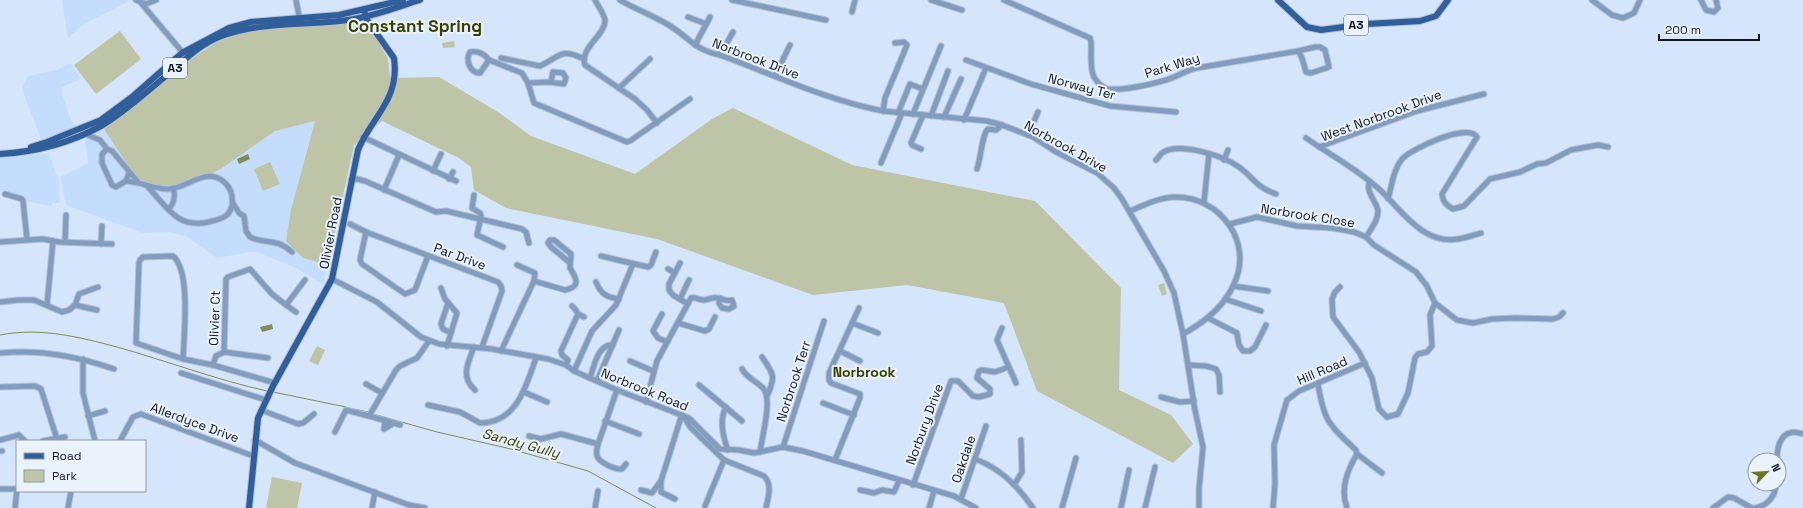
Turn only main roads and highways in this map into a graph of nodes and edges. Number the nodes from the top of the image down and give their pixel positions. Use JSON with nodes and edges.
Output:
{"nodes":[{"id":1,"x":403,"y":0,"type":"edge"},
{"id":2,"x":420,"y":0,"type":"edge"},
{"id":3,"x":1278,"y":0,"type":"edge"},
{"id":4,"x":1448,"y":0,"type":"edge"},
{"id":5,"x":365,"y":13,"type":"junction"},
{"id":6,"x":185,"y":55,"type":"junction"},
{"id":7,"x":0,"y":149,"type":"edge"},
{"id":8,"x":0,"y":154,"type":"edge"},
{"id":9,"x":249,"y":508,"type":"edge"}],
"edges":[{"from":1,"to":5,"type":"main road","number":"A3"},
{"from":2,"to":5,"type":"main road","number":"A3"},
{"from":3,"to":4,"type":"main road","number":"A3"},
{"from":5,"to":6,"type":"main road","number":"A3"},
{"from":5,"to":9,"type":"main road","name":"Olivier Road"},
{"from":6,"to":7,"type":"main road","number":"A3"},
{"from":6,"to":8,"type":"main road","number":"A3"}]}
